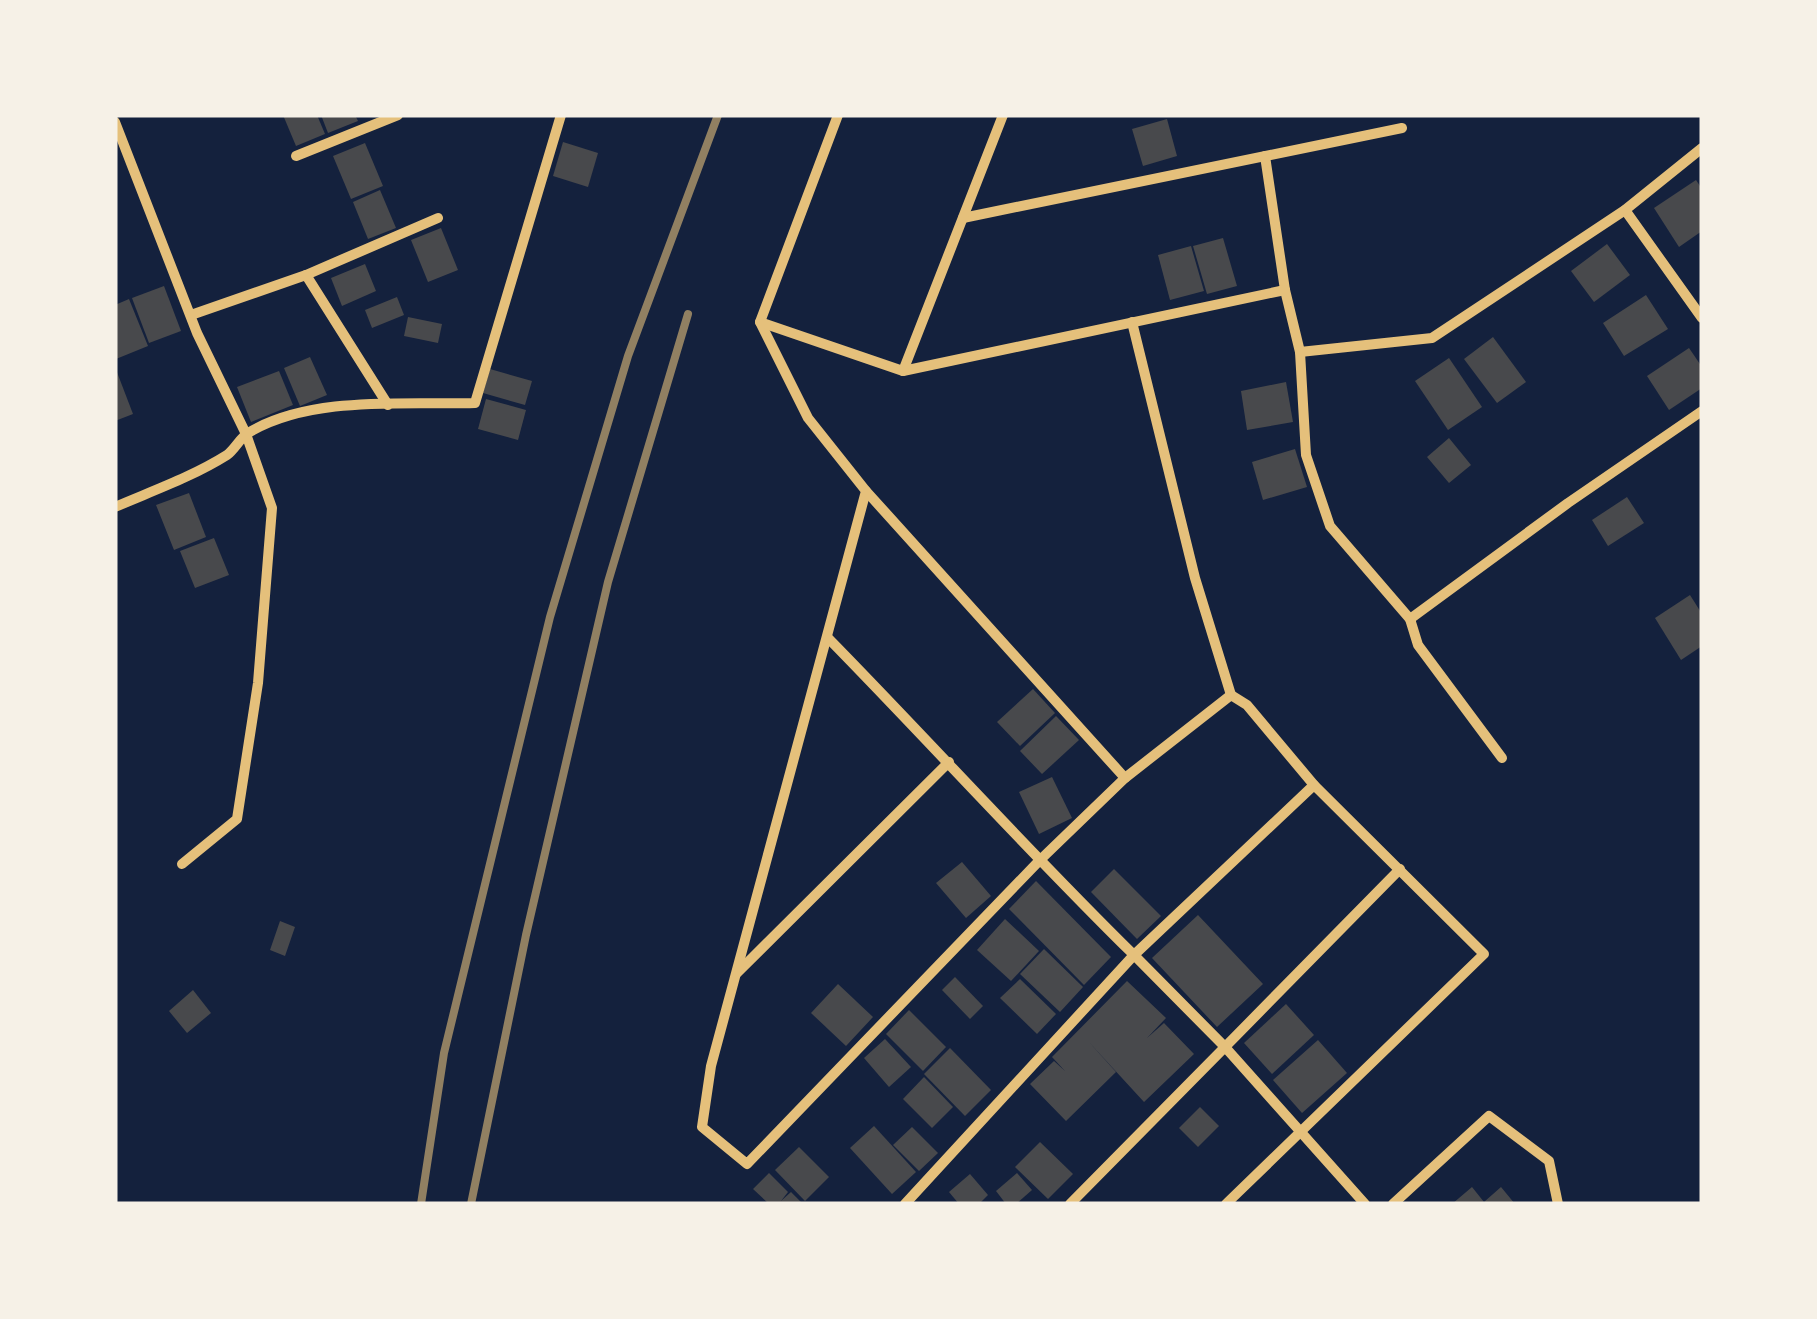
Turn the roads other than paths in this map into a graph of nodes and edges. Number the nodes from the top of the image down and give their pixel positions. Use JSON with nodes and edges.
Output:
{"nodes":[{"id":1,"x":398,"y":115,"type":"edge"},
{"id":2,"x":561,"y":115,"type":"edge"},
{"id":3,"x":838,"y":115,"type":"edge"},
{"id":4,"x":1003,"y":115,"type":"edge"},
{"id":5,"x":115,"y":122,"type":"edge"},
{"id":6,"x":1402,"y":128,"type":"dead end"},
{"id":7,"x":1702,"y":148,"type":"edge"},
{"id":8,"x":296,"y":156,"type":"dead end"},
{"id":9,"x":1265,"y":156,"type":"junction"},
{"id":10,"x":1626,"y":210,"type":"junction"},
{"id":11,"x":438,"y":218,"type":"dead end"},
{"id":12,"x":962,"y":218,"type":"junction"},
{"id":13,"x":306,"y":275,"type":"junction"},
{"id":14,"x":1286,"y":290,"type":"junction"},
{"id":15,"x":191,"y":316,"type":"junction"},
{"id":16,"x":1702,"y":318,"type":"edge"},
{"id":17,"x":760,"y":322,"type":"junction"},
{"id":18,"x":1132,"y":322,"type":"junction"},
{"id":19,"x":1300,"y":352,"type":"junction"},
{"id":20,"x":902,"y":370,"type":"junction"},
{"id":21,"x":388,"y":405,"type":"junction"},
{"id":22,"x":1702,"y":411,"type":"edge"},
{"id":23,"x":246,"y":434,"type":"junction"},
{"id":24,"x":866,"y":491,"type":"junction"},
{"id":25,"x":115,"y":507,"type":"edge"},
{"id":26,"x":1410,"y":620,"type":"junction"},
{"id":27,"x":828,"y":638,"type":"junction"},
{"id":28,"x":1230,"y":695,"type":"junction"},
{"id":29,"x":1502,"y":758,"type":"dead end"},
{"id":30,"x":949,"y":762,"type":"junction"},
{"id":31,"x":1125,"y":778,"type":"junction"},
{"id":32,"x":1314,"y":785,"type":"junction"},
{"id":33,"x":1039,"y":862,"type":"junction"},
{"id":34,"x":182,"y":864,"type":"dead end"},
{"id":35,"x":1400,"y":869,"type":"junction"},
{"id":36,"x":1134,"y":956,"type":"junction"},
{"id":37,"x":736,"y":973,"type":"junction"},
{"id":38,"x":1225,"y":1046,"type":"junction"},
{"id":39,"x":1301,"y":1132,"type":"junction"},
{"id":40,"x":905,"y":1204,"type":"edge"},
{"id":41,"x":1070,"y":1204,"type":"edge"},
{"id":42,"x":1226,"y":1204,"type":"edge"},
{"id":43,"x":1365,"y":1204,"type":"edge"},
{"id":44,"x":1393,"y":1204,"type":"edge"},
{"id":45,"x":1558,"y":1204,"type":"edge"}],
"edges":[{"from":1,"to":8,"type":"street"},
{"from":2,"to":21,"type":"street"},
{"from":3,"to":17,"type":"street"},
{"from":4,"to":12,"type":"street"},
{"from":5,"to":15,"type":"street"},
{"from":6,"to":9,"type":"street"},
{"from":7,"to":10,"type":"street"},
{"from":9,"to":12,"type":"street"},
{"from":9,"to":14,"type":"street"},
{"from":10,"to":16,"type":"street"},
{"from":10,"to":19,"type":"street"},
{"from":11,"to":13,"type":"street"},
{"from":12,"to":20,"type":"street"},
{"from":13,"to":15,"type":"street"},
{"from":13,"to":21,"type":"street"},
{"from":14,"to":18,"type":"street"},
{"from":14,"to":19,"type":"street"},
{"from":15,"to":23,"type":"street"},
{"from":17,"to":20,"type":"street"},
{"from":17,"to":24,"type":"street"},
{"from":18,"to":20,"type":"street"},
{"from":18,"to":28,"type":"street"},
{"from":19,"to":26,"type":"street"},
{"from":21,"to":23,"type":"street"},
{"from":22,"to":26,"type":"street"},
{"from":23,"to":25,"type":"street"},
{"from":23,"to":34,"type":"street"},
{"from":24,"to":27,"type":"street"},
{"from":24,"to":31,"type":"street"},
{"from":26,"to":29,"type":"street"},
{"from":27,"to":30,"type":"street"},
{"from":27,"to":37,"type":"street"},
{"from":28,"to":31,"type":"street"},
{"from":28,"to":32,"type":"street"},
{"from":30,"to":33,"type":"street"},
{"from":30,"to":37,"type":"street"},
{"from":31,"to":33,"type":"street"},
{"from":32,"to":35,"type":"street"},
{"from":32,"to":36,"type":"street"},
{"from":33,"to":36,"type":"street"},
{"from":33,"to":37,"type":"street"},
{"from":35,"to":38,"type":"street"},
{"from":35,"to":39,"type":"street"},
{"from":36,"to":38,"type":"street"},
{"from":36,"to":40,"type":"street"},
{"from":38,"to":39,"type":"street"},
{"from":38,"to":41,"type":"street"},
{"from":39,"to":42,"type":"street"},
{"from":39,"to":43,"type":"street"},
{"from":44,"to":45,"type":"street"}]}
